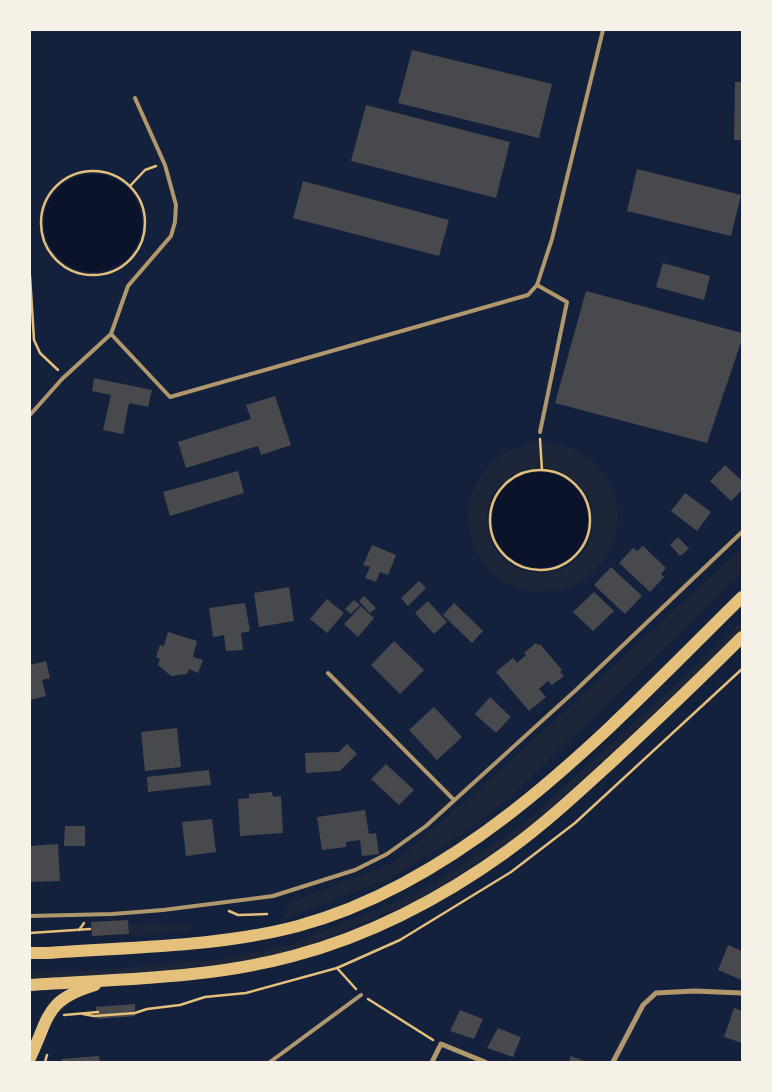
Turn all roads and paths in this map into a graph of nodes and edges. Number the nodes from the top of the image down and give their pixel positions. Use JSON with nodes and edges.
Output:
{"nodes":[{"id":1,"x":603,"y":30,"type":"edge"},
{"id":2,"x":135,"y":98,"type":"dead end"},
{"id":3,"x":165,"y":165,"type":"junction"},
{"id":4,"x":130,"y":186,"type":"junction"},
{"id":5,"x":30,"y":276,"type":"edge"},
{"id":6,"x":537,"y":284,"type":"junction"},
{"id":7,"x":111,"y":334,"type":"junction"},
{"id":8,"x":62,"y":379,"type":"junction"},
{"id":9,"x":30,"y":415,"type":"edge"},
{"id":10,"x":540,"y":432,"type":"joint"},
{"id":11,"x":542,"y":470,"type":"junction"},
{"id":12,"x":742,"y":532,"type":"edge"},
{"id":13,"x":742,"y":597,"type":"edge"},
{"id":14,"x":742,"y":637,"type":"edge"},
{"id":15,"x":328,"y":673,"type":"dead end"},
{"id":16,"x":454,"y":800,"type":"junction"},
{"id":17,"x":30,"y":916,"type":"edge"},
{"id":18,"x":90,"y":929,"type":"dead end"},
{"id":19,"x":30,"y":934,"type":"edge"},
{"id":20,"x":30,"y":953,"type":"edge"},
{"id":21,"x":113,"y":979,"type":"junction"},
{"id":22,"x":30,"y":985,"type":"edge"},
{"id":23,"x":742,"y":993,"type":"edge"},
{"id":24,"x":361,"y":995,"type":"junction"},
{"id":25,"x":98,"y":1012,"type":"dead end"},
{"id":26,"x":83,"y":1014,"type":"junction"},
{"id":27,"x":60,"y":1015,"type":"dead end"},
{"id":28,"x":441,"y":1044,"type":"junction"},
{"id":29,"x":30,"y":1058,"type":"edge"},
{"id":30,"x":270,"y":1062,"type":"edge"},
{"id":31,"x":432,"y":1062,"type":"edge"},
{"id":32,"x":484,"y":1062,"type":"edge"},
{"id":33,"x":613,"y":1062,"type":"edge"}],
"edges":[{"from":1,"to":6,"type":"lane"},
{"from":2,"to":3,"type":"lane"},
{"from":3,"to":4,"type":"path"},
{"from":3,"to":7,"type":"lane"},
{"from":4,"to":4,"type":"path"},
{"from":5,"to":8,"type":"path"},
{"from":6,"to":7,"type":"lane"},
{"from":6,"to":10,"type":"lane"},
{"from":7,"to":8,"type":"lane"},
{"from":8,"to":9,"type":"lane"},
{"from":10,"to":11,"type":"path"},
{"from":11,"to":11,"type":"path"},
{"from":12,"to":16,"type":"lane"},
{"from":13,"to":20,"type":"main road"},
{"from":14,"to":21,"type":"main road"},
{"from":15,"to":16,"type":"lane"},
{"from":16,"to":17,"type":"lane"},
{"from":18,"to":19,"type":"path"},
{"from":21,"to":22,"type":"main road"},
{"from":21,"to":29,"type":"main road"},
{"from":23,"to":33,"type":"street"},
{"from":24,"to":26,"type":"path"},
{"from":24,"to":28,"type":"path"},
{"from":24,"to":30,"type":"lane"},
{"from":25,"to":26,"type":"path"},
{"from":26,"to":27,"type":"path"},
{"from":28,"to":31,"type":"street"},
{"from":28,"to":32,"type":"street"}]}
